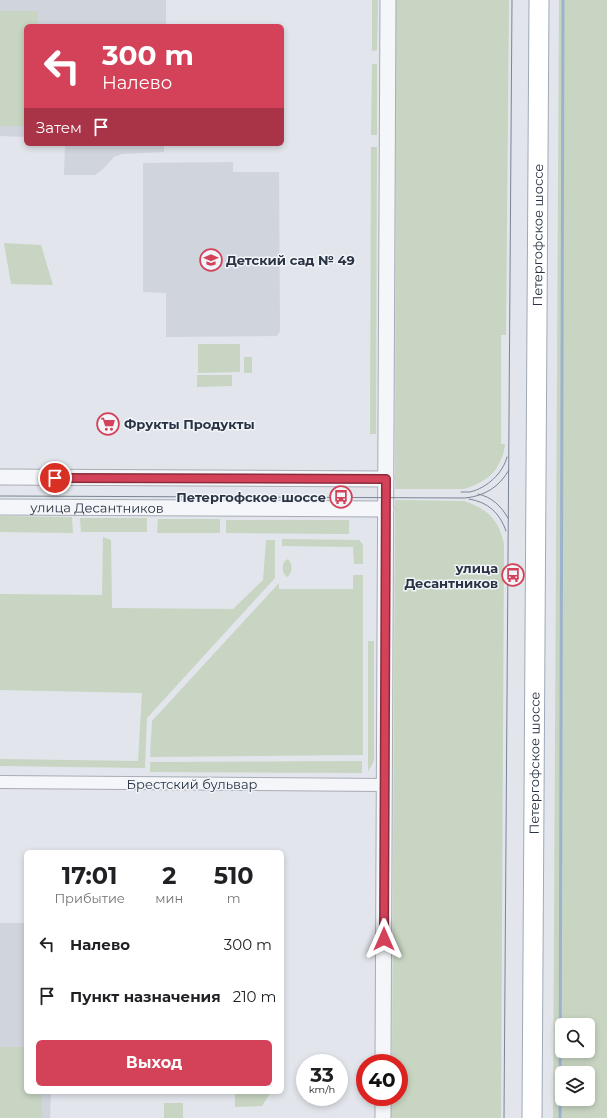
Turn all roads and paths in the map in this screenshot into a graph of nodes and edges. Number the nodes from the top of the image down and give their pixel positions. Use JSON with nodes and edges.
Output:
{"nodes":[{"id":1,"x":388,"y":0,"type":"edge"},
{"id":2,"x":539,"y":0,"type":"edge"},
{"id":3,"x":549,"y":0,"type":"edge"},
{"id":4,"x":0,"y":477,"type":"edge"},
{"id":5,"x":386,"y":479,"type":"junction"},
{"id":6,"x":0,"y":507,"type":"edge"},
{"id":7,"x":386,"y":509,"type":"junction"},
{"id":8,"x":0,"y":782,"type":"edge"},
{"id":9,"x":384,"y":785,"type":"junction"},
{"id":10,"x":383,"y":1054,"type":"edge"},
{"id":11,"x":383,"y":1106,"type":"edge"},
{"id":12,"x":383,"y":1118,"type":"edge"},
{"id":13,"x":532,"y":1118,"type":"edge"},
{"id":14,"x":544,"y":1118,"type":"edge"}],
"edges":[{"from":1,"to":5,"type":"street"},
{"from":2,"to":13,"type":"main road","name":"Петергофское шоссе"},
{"from":3,"to":14,"type":"main road","name":"Петергофское шоссе"},
{"from":4,"to":5,"type":"street"},
{"from":5,"to":7,"type":"street"},
{"from":6,"to":7,"type":"street","name":"улица Десантников"},
{"from":7,"to":9,"type":"street"},
{"from":8,"to":9,"type":"street","name":"Брестский бульвар"},
{"from":9,"to":10,"type":"street"},
{"from":11,"to":12,"type":"street"}]}
